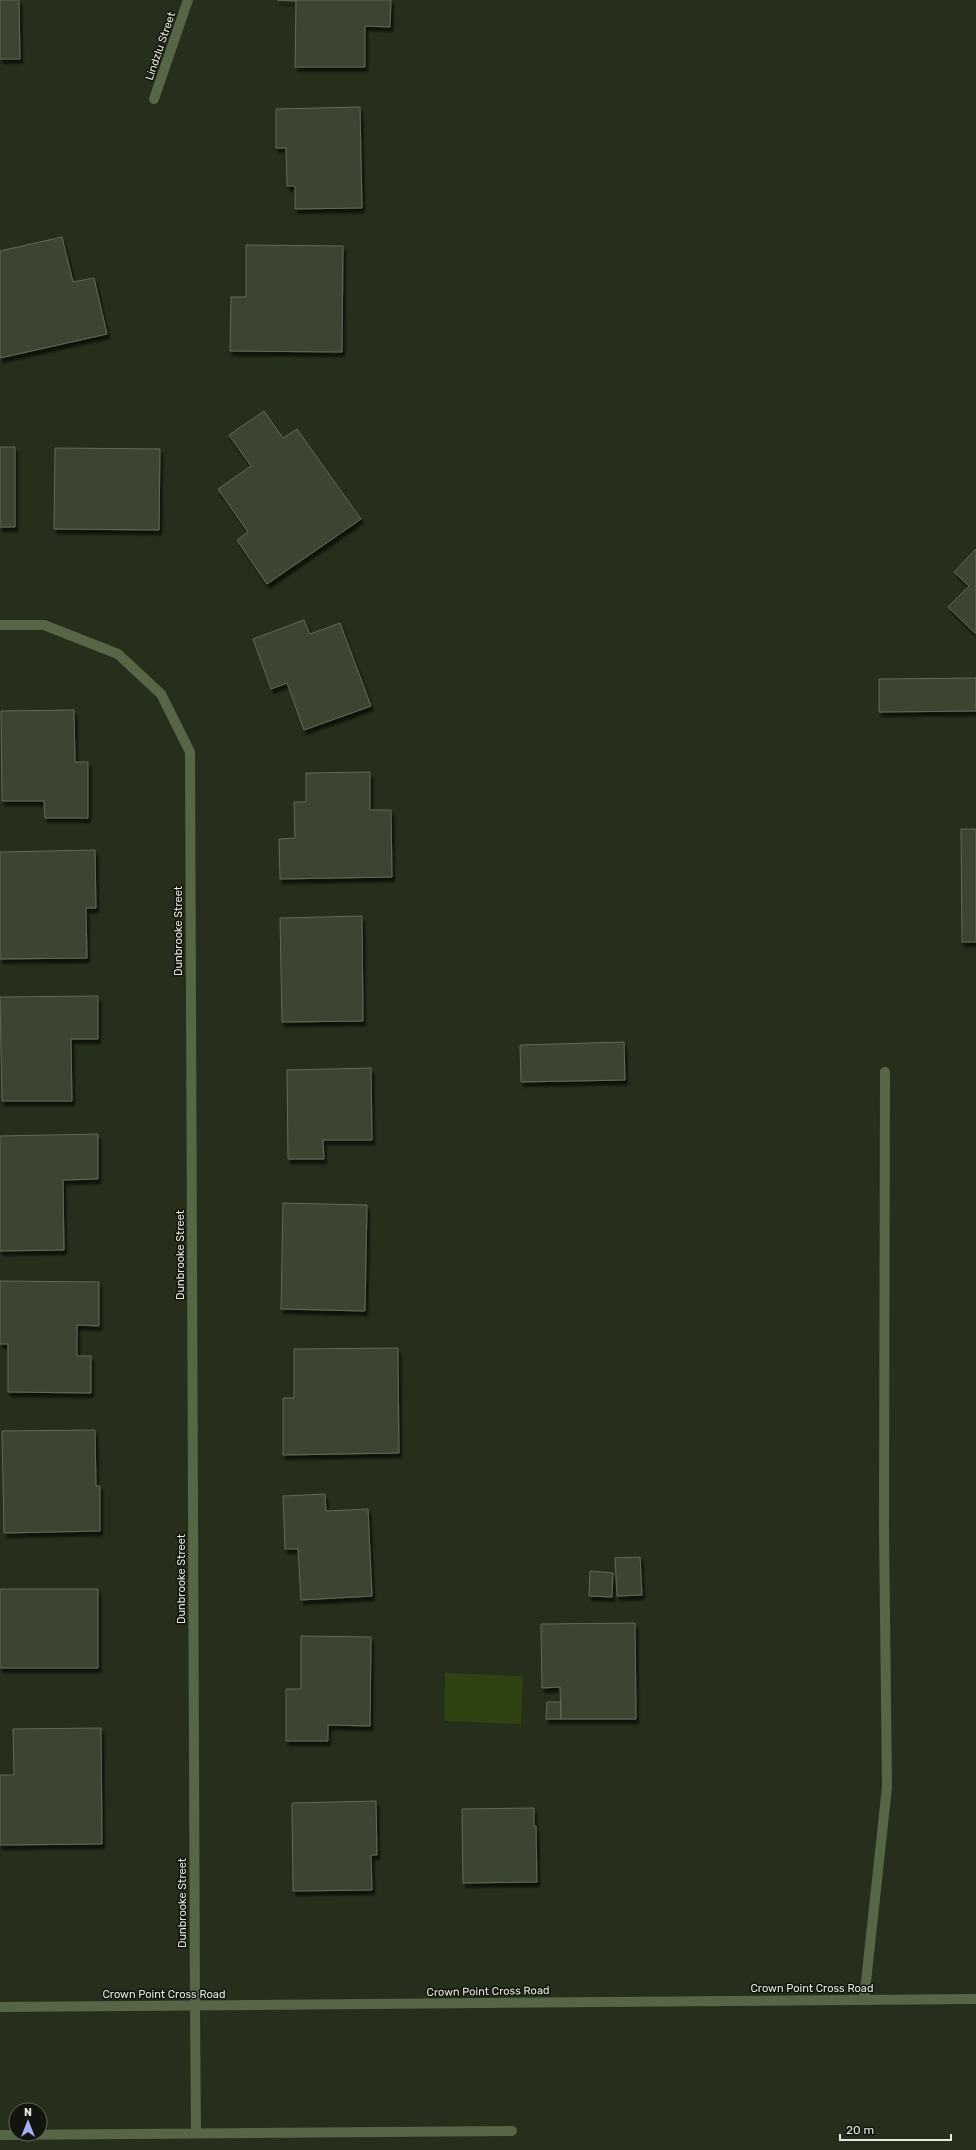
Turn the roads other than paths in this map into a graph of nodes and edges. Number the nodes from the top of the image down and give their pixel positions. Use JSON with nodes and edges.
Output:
{"nodes":[{"id":1,"x":188,"y":0,"type":"edge"},
{"id":2,"x":154,"y":99,"type":"dead end"},
{"id":3,"x":0,"y":625,"type":"edge"},
{"id":4,"x":885,"y":1072,"type":"dead end"},
{"id":5,"x":976,"y":1999,"type":"edge"},
{"id":6,"x":864,"y":2000,"type":"junction"},
{"id":7,"x":194,"y":2006,"type":"junction"},
{"id":8,"x":0,"y":2007,"type":"edge"},
{"id":9,"x":512,"y":2132,"type":"dead end"},
{"id":10,"x":196,"y":2133,"type":"junction"},
{"id":11,"x":0,"y":2135,"type":"edge"}],
"edges":[{"from":1,"to":2,"type":"street","name":"Lindzlu Street"},
{"from":3,"to":7,"type":"street","name":"Dunbrooke Street"},
{"from":4,"to":6,"type":"street"},
{"from":5,"to":6,"type":"street","name":"Crown Point Cross Road"},
{"from":6,"to":7,"type":"street","name":"Crown Point Cross Road"},
{"from":7,"to":8,"type":"street","name":"Crown Point Cross Road"},
{"from":7,"to":10,"type":"street","name":"Dunbrooke Street"},
{"from":9,"to":10,"type":"street"},
{"from":10,"to":11,"type":"street"}]}
